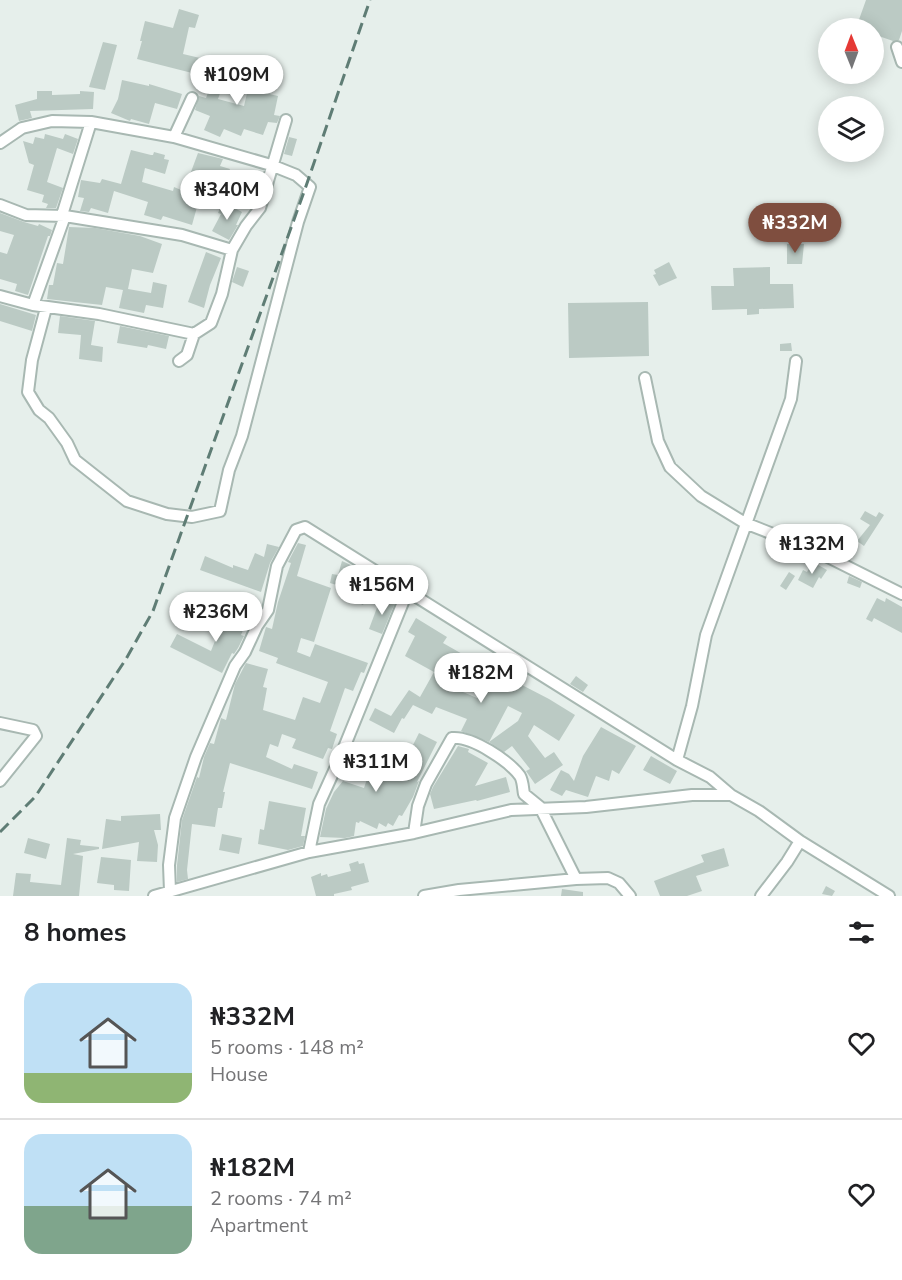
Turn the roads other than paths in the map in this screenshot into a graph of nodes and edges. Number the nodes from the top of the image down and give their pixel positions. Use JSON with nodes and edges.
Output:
{"nodes":[{"id":1,"x":897,"y":47,"type":"dead end"},
{"id":2,"x":902,"y":62,"type":"edge"},
{"id":3,"x":192,"y":98,"type":"dead end"},
{"id":4,"x":286,"y":120,"type":"dead end"},
{"id":5,"x":92,"y":122,"type":"junction"},
{"id":6,"x":174,"y":137,"type":"junction"},
{"id":7,"x":0,"y":143,"type":"edge"},
{"id":8,"x":272,"y":165,"type":"junction"},
{"id":9,"x":0,"y":205,"type":"edge"},
{"id":10,"x":64,"y":216,"type":"junction"},
{"id":11,"x":232,"y":250,"type":"junction"},
{"id":12,"x":0,"y":296,"type":"edge"},
{"id":13,"x":33,"y":305,"type":"junction"},
{"id":14,"x":46,"y":308,"type":"junction"},
{"id":15,"x":194,"y":334,"type":"junction"},
{"id":16,"x":179,"y":361,"type":"dead end"},
{"id":17,"x":795,"y":361,"type":"dead end"},
{"id":18,"x":645,"y":378,"type":"dead end"},
{"id":19,"x":745,"y":523,"type":"junction"},
{"id":20,"x":408,"y":590,"type":"junction"},
{"id":21,"x":902,"y":594,"type":"edge"},
{"id":22,"x":0,"y":723,"type":"edge"},
{"id":23,"x":676,"y":759,"type":"junction"},
{"id":24,"x":0,"y":781,"type":"edge"},
{"id":25,"x":731,"y":795,"type":"junction"},
{"id":26,"x":540,"y":807,"type":"junction"},
{"id":27,"x":414,"y":833,"type":"junction"},
{"id":28,"x":800,"y":841,"type":"junction"},
{"id":29,"x":309,"y":852,"type":"junction"},
{"id":30,"x":576,"y":879,"type":"junction"},
{"id":31,"x":170,"y":891,"type":"junction"},
{"id":32,"x":505,"y":891,"type":"edge"},
{"id":33,"x":154,"y":896,"type":"edge"},
{"id":34,"x":424,"y":896,"type":"edge"},
{"id":35,"x":630,"y":896,"type":"edge"},
{"id":36,"x":761,"y":896,"type":"edge"},
{"id":37,"x":889,"y":896,"type":"edge"}],
"edges":[{"from":1,"to":2,"type":"street"},
{"from":3,"to":6,"type":"street"},
{"from":4,"to":8,"type":"street"},
{"from":5,"to":6,"type":"street"},
{"from":5,"to":7,"type":"street"},
{"from":5,"to":10,"type":"street"},
{"from":6,"to":8,"type":"street"},
{"from":8,"to":11,"type":"street"},
{"from":8,"to":14,"type":"street"},
{"from":9,"to":10,"type":"street"},
{"from":10,"to":11,"type":"street"},
{"from":10,"to":13,"type":"street"},
{"from":11,"to":15,"type":"street"},
{"from":12,"to":13,"type":"street"},
{"from":13,"to":14,"type":"street"},
{"from":14,"to":15,"type":"street"},
{"from":15,"to":16,"type":"street"},
{"from":17,"to":19,"type":"street"},
{"from":18,"to":19,"type":"street"},
{"from":19,"to":21,"type":"street"},
{"from":19,"to":23,"type":"street"},
{"from":20,"to":23,"type":"street"},
{"from":20,"to":29,"type":"street"},
{"from":20,"to":31,"type":"street"},
{"from":22,"to":24,"type":"street"},
{"from":23,"to":25,"type":"street"},
{"from":25,"to":26,"type":"street"},
{"from":25,"to":28,"type":"street"},
{"from":26,"to":27,"type":"street"},
{"from":26,"to":27,"type":"street"},
{"from":26,"to":30,"type":"street"},
{"from":27,"to":29,"type":"street"},
{"from":28,"to":36,"type":"street"},
{"from":28,"to":37,"type":"street"},
{"from":29,"to":31,"type":"street"},
{"from":30,"to":32,"type":"street"},
{"from":30,"to":35,"type":"street"},
{"from":31,"to":33,"type":"street"},
{"from":32,"to":34,"type":"street"}]}
